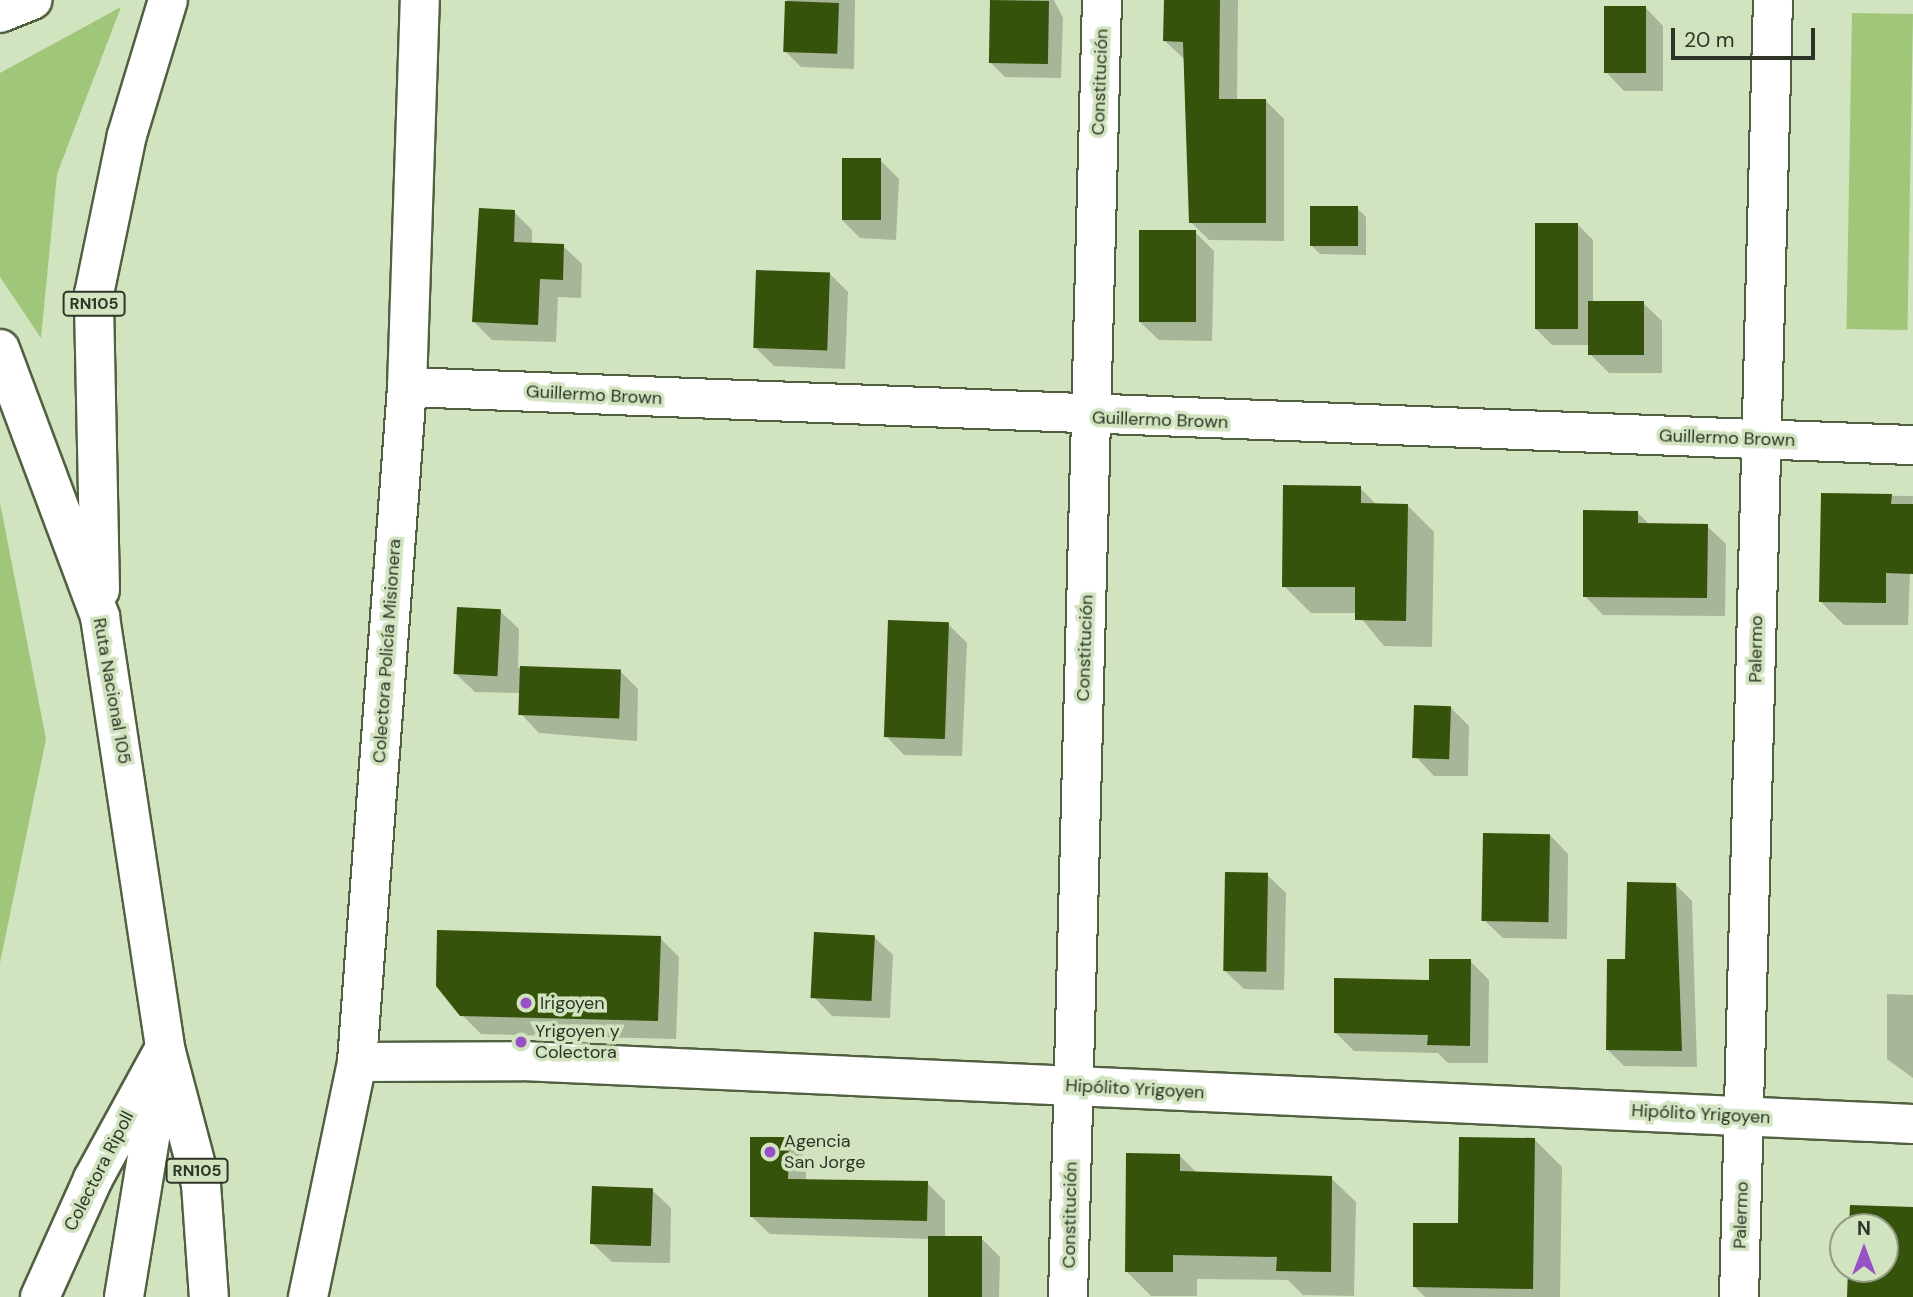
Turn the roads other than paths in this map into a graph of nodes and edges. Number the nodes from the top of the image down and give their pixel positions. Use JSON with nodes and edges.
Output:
{"nodes":[{"id":1,"x":32,"y":0,"type":"edge"},
{"id":2,"x":168,"y":0,"type":"edge"},
{"id":3,"x":420,"y":0,"type":"edge"},
{"id":4,"x":1102,"y":0,"type":"edge"},
{"id":5,"x":1773,"y":0,"type":"edge"},
{"id":6,"x":0,"y":13,"type":"edge"},
{"id":7,"x":0,"y":349,"type":"edge"},
{"id":8,"x":407,"y":387,"type":"junction"},
{"id":9,"x":1091,"y":417,"type":"junction"},
{"id":10,"x":1761,"y":439,"type":"junction"},
{"id":11,"x":1913,"y":445,"type":"edge"},
{"id":12,"x":100,"y":617,"type":"junction"},
{"id":13,"x":165,"y":1048,"type":"junction"},
{"id":14,"x":356,"y":1062,"type":"junction"},
{"id":15,"x":1073,"y":1086,"type":"junction"},
{"id":16,"x":1744,"y":1116,"type":"junction"},
{"id":17,"x":1913,"y":1124,"type":"edge"},
{"id":18,"x":40,"y":1297,"type":"edge"},
{"id":19,"x":124,"y":1297,"type":"edge"},
{"id":20,"x":209,"y":1297,"type":"edge"},
{"id":21,"x":308,"y":1297,"type":"edge"},
{"id":22,"x":1068,"y":1297,"type":"edge"},
{"id":23,"x":1739,"y":1297,"type":"edge"}],
"edges":[{"from":1,"to":6,"type":"main road"},
{"from":2,"to":12,"type":"main road","number":"RN105"},
{"from":3,"to":8,"type":"main road","name":"Colectora Policía Misionera"},
{"from":4,"to":9,"type":"main road","name":"Constitución"},
{"from":5,"to":10,"type":"main road","name":"Palermo"},
{"from":7,"to":12,"type":"main road","name":"Ruta Nacional 105","number":"RN105"},
{"from":8,"to":9,"type":"main road","name":"Guillermo Brown"},
{"from":8,"to":14,"type":"main road","name":"Colectora Policía Misionera"},
{"from":9,"to":10,"type":"main road","name":"Guillermo Brown"},
{"from":9,"to":15,"type":"main road","name":"Constitución"},
{"from":10,"to":11,"type":"main road","name":"Guillermo Brown"},
{"from":10,"to":16,"type":"main road","name":"Palermo"},
{"from":12,"to":13,"type":"main road","name":"Ruta Nacional 105","number":"RN105"},
{"from":13,"to":18,"type":"main road","name":"Colectora Ripoll"},
{"from":13,"to":19,"type":"main road","name":"Ruta Nacional 105","number":"RN105"},
{"from":13,"to":20,"type":"main road","name":"Ruta Nacional 105","number":"RN105"},
{"from":14,"to":15,"type":"main road","name":"Hipólito Yrigoyen"},
{"from":14,"to":21,"type":"main road","name":"Colectora Policía Misionera"},
{"from":15,"to":16,"type":"main road","name":"Hipólito Yrigoyen"},
{"from":15,"to":22,"type":"main road","name":"Constitución"},
{"from":16,"to":17,"type":"main road","name":"Hipólito Yrigoyen"},
{"from":16,"to":23,"type":"main road","name":"Palermo"}]}
